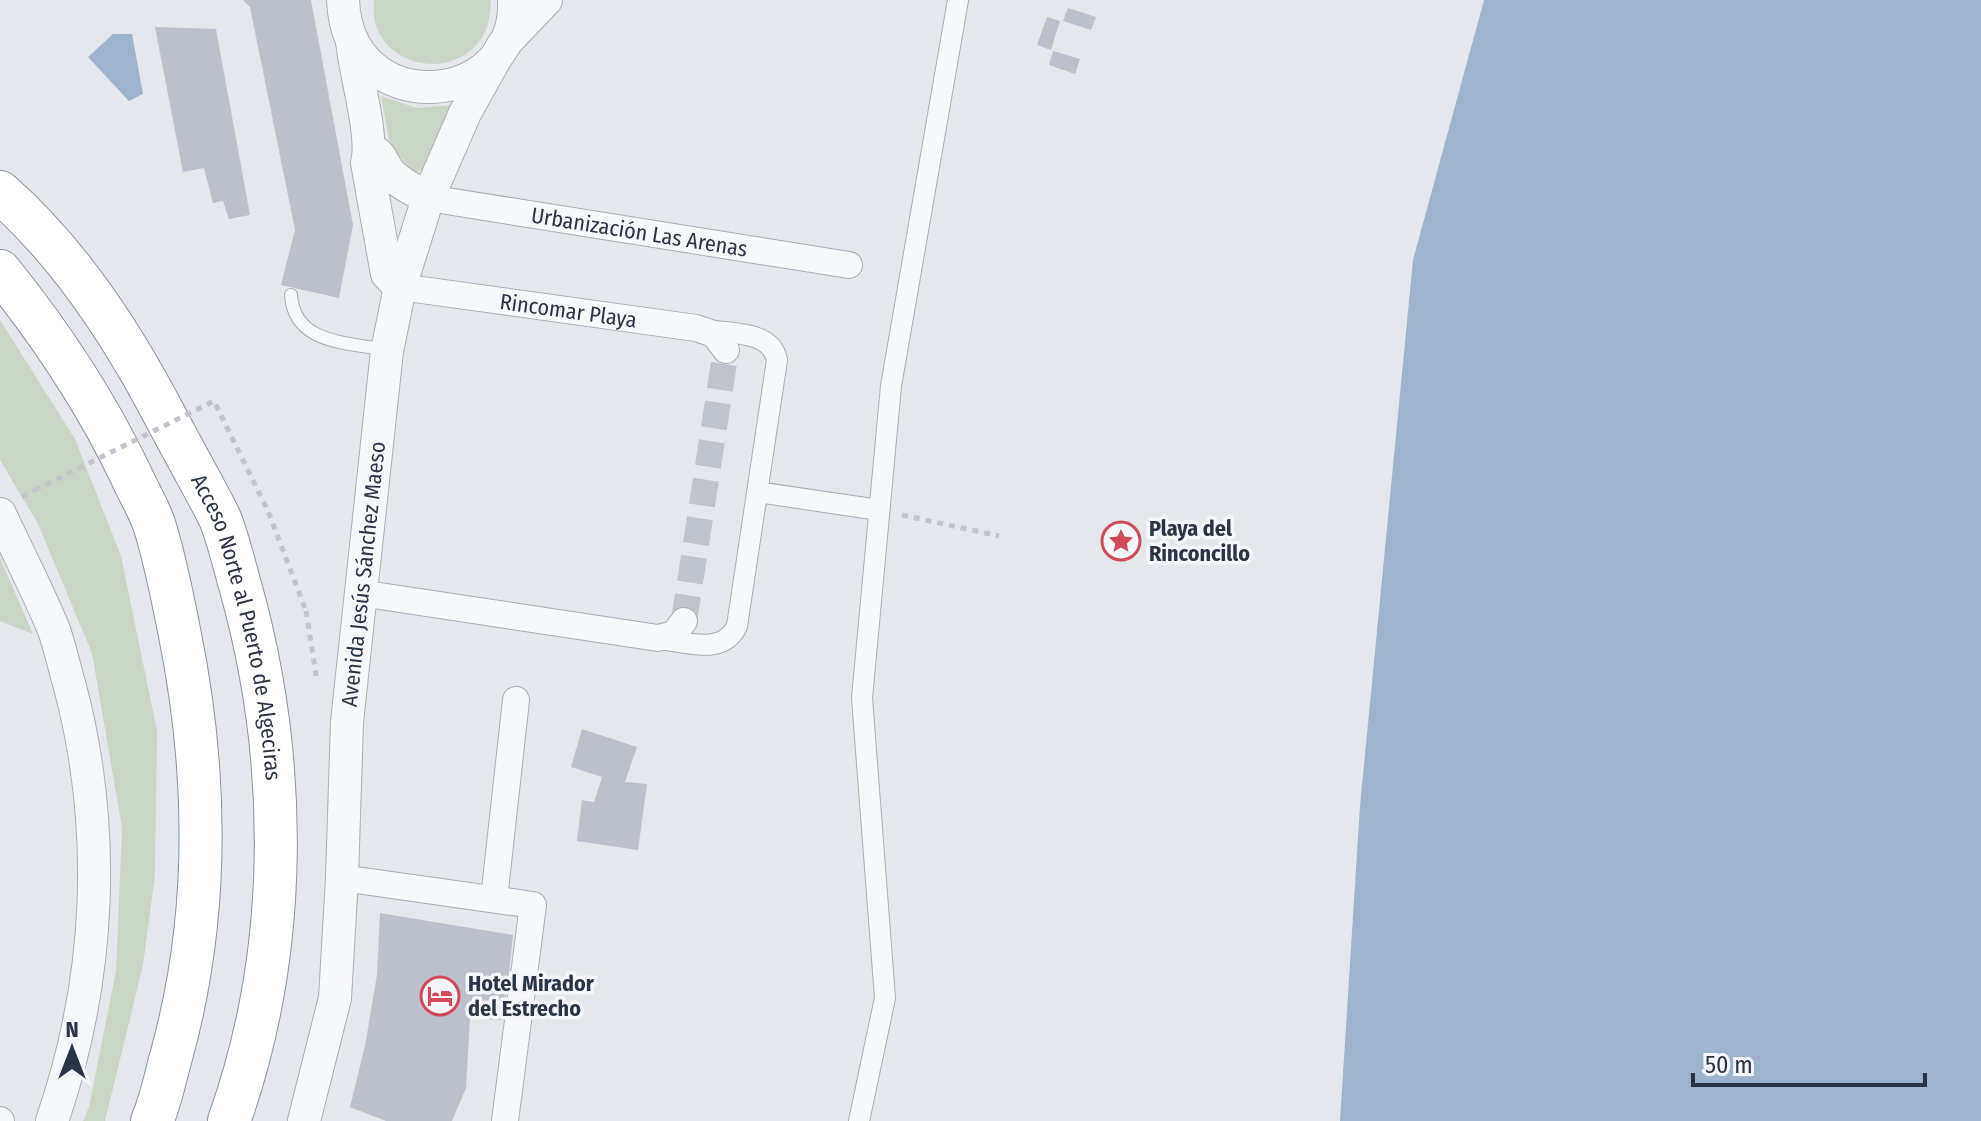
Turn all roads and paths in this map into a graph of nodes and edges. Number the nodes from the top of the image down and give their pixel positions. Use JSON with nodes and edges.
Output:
{"nodes":[{"id":1,"x":343,"y":0,"type":"edge"},
{"id":2,"x":514,"y":0,"type":"edge"},
{"id":3,"x":546,"y":0,"type":"edge"},
{"id":4,"x":958,"y":0,"type":"edge"},
{"id":5,"x":352,"y":41,"type":"junction"},
{"id":6,"x":503,"y":45,"type":"junction"},
{"id":7,"x":370,"y":149,"type":"junction"},
{"id":8,"x":0,"y":192,"type":"edge"},
{"id":9,"x":428,"y":198,"type":"junction"},
{"id":10,"x":849,"y":265,"type":"dead end"},
{"id":11,"x":0,"y":271,"type":"edge"},
{"id":12,"x":400,"y":287,"type":"junction"},
{"id":13,"x":291,"y":295,"type":"dead end"},
{"id":14,"x":706,"y":330,"type":"junction"},
{"id":15,"x":726,"y":350,"type":"dead end"},
{"id":16,"x":387,"y":351,"type":"junction"},
{"id":17,"x":35,"y":490,"type":"dead end"},
{"id":18,"x":757,"y":492,"type":"junction"},
{"id":19,"x":879,"y":510,"type":"junction"},
{"id":20,"x":0,"y":514,"type":"edge"},
{"id":21,"x":999,"y":536,"type":"dead end"},
{"id":22,"x":360,"y":593,"type":"junction"},
{"id":23,"x":306,"y":611,"type":"dead end"},
{"id":24,"x":684,"y":621,"type":"dead end"},
{"id":25,"x":658,"y":638,"type":"junction"},
{"id":26,"x":516,"y":700,"type":"dead end"},
{"id":27,"x":342,"y":878,"type":"junction"},
{"id":28,"x":494,"y":899,"type":"junction"},
{"id":29,"x":52,"y":1121,"type":"edge"},
{"id":30,"x":152,"y":1121,"type":"edge"},
{"id":31,"x":229,"y":1121,"type":"edge"},
{"id":32,"x":304,"y":1121,"type":"edge"},
{"id":33,"x":505,"y":1121,"type":"edge"},
{"id":34,"x":859,"y":1121,"type":"edge"}],
"edges":[{"from":1,"to":5,"type":"street"},
{"from":2,"to":6,"type":"street"},
{"from":3,"to":6,"type":"street"},
{"from":4,"to":19,"type":"street"},
{"from":5,"to":6,"type":"street"},
{"from":5,"to":7,"type":"street"},
{"from":6,"to":9,"type":"street","name":"Avenida Jesús Sánchez Maeso"},
{"from":7,"to":9,"type":"street"},
{"from":7,"to":12,"type":"street"},
{"from":8,"to":31,"type":"highway","name":"Acceso Norte al Puerto de Algeciras"},
{"from":9,"to":10,"type":"street","name":"Urbanización Las Arenas"},
{"from":9,"to":12,"type":"street","name":"Avenida Jesús Sánchez Maeso"},
{"from":11,"to":30,"type":"highway"},
{"from":12,"to":14,"type":"street","name":"Rincomar Playa"},
{"from":12,"to":16,"type":"street","name":"Avenida Jesús Sánchez Maeso"},
{"from":13,"to":16,"type":"lane"},
{"from":14,"to":15,"type":"street"},
{"from":14,"to":18,"type":"street"},
{"from":16,"to":22,"type":"street","name":"Avenida Jesús Sánchez Maeso"},
{"from":17,"to":23,"type":"path","bridge":true},
{"from":18,"to":19,"type":"street"},
{"from":18,"to":25,"type":"street"},
{"from":19,"to":21,"type":"path"},
{"from":19,"to":34,"type":"street"},
{"from":20,"to":29,"type":"street"},
{"from":22,"to":25,"type":"street"},
{"from":22,"to":27,"type":"street","name":"Avenida Jesús Sánchez Maeso"},
{"from":24,"to":25,"type":"street"},
{"from":26,"to":28,"type":"street"},
{"from":27,"to":28,"type":"street"},
{"from":27,"to":32,"type":"street","name":"Avenida Jesús Sánchez Maeso"},
{"from":28,"to":33,"type":"street"}]}
